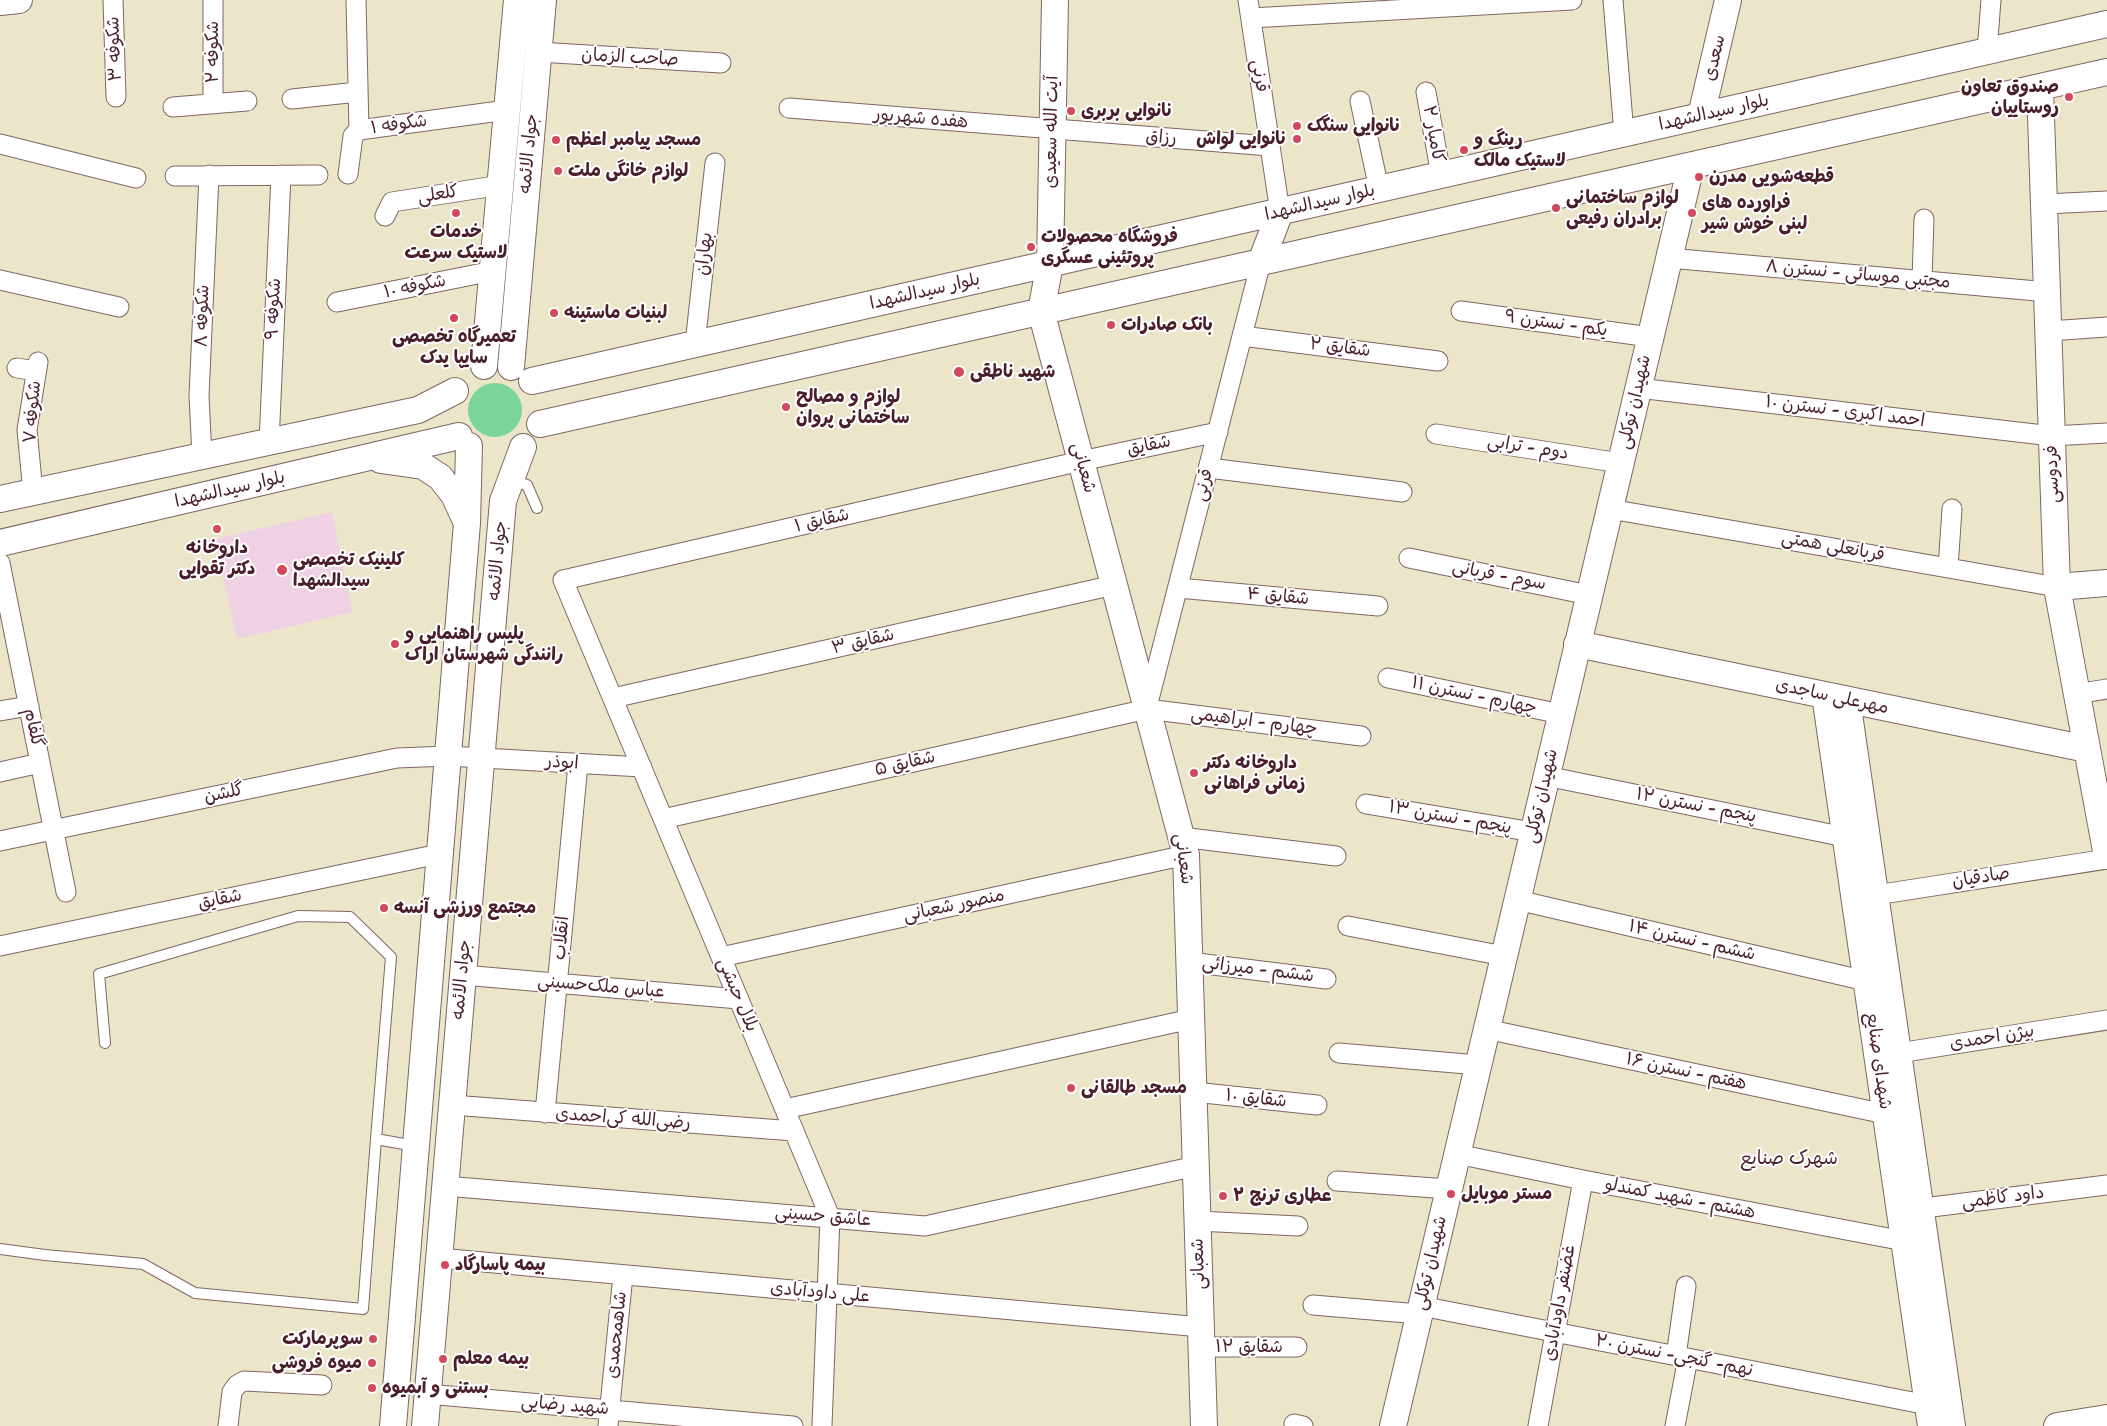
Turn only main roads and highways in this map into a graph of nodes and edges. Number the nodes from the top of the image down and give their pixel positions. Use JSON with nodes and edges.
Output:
{"nodes":[{"id":1,"x":18,"y":0,"type":"edge"},
{"id":2,"x":517,"y":0,"type":"edge"},
{"id":3,"x":543,"y":0,"type":"edge"},
{"id":4,"x":1054,"y":0,"type":"edge"},
{"id":5,"x":1728,"y":0,"type":"edge"},
{"id":6,"x":0,"y":2,"type":"edge"},
{"id":7,"x":2107,"y":24,"type":"edge"},
{"id":8,"x":2107,"y":72,"type":"edge"},
{"id":9,"x":2040,"y":87,"type":"junction"},
{"id":10,"x":1701,"y":116,"type":"junction"},
{"id":11,"x":1691,"y":166,"type":"junction"},
{"id":12,"x":1280,"y":212,"type":"junction"},
{"id":13,"x":1261,"y":262,"type":"junction"},
{"id":14,"x":1050,"y":264,"type":"junction"},
{"id":15,"x":1041,"y":311,"type":"junction"},
{"id":16,"x":484,"y":366,"type":"junction"},
{"id":17,"x":511,"y":367,"type":"junction"},
{"id":18,"x":532,"y":381,"type":"junction"},
{"id":19,"x":455,"y":391,"type":"junction"},
{"id":20,"x":540,"y":424,"type":"junction"},
{"id":21,"x":464,"y":441,"type":"junction"},
{"id":22,"x":523,"y":447,"type":"junction"},
{"id":23,"x":361,"y":459,"type":"junction"},
{"id":24,"x":0,"y":499,"type":"edge"},
{"id":25,"x":467,"y":523,"type":"junction"},
{"id":26,"x":0,"y":543,"type":"edge"},
{"id":27,"x":2107,"y":583,"type":"edge"},
{"id":28,"x":2056,"y":587,"type":"junction"},
{"id":29,"x":1578,"y":644,"type":"junction"},
{"id":30,"x":1836,"y":697,"type":"junction"},
{"id":31,"x":1843,"y":748,"type":"junction"},
{"id":32,"x":2087,"y":749,"type":"junction"},
{"id":33,"x":2107,"y":858,"type":"edge"},
{"id":34,"x":1865,"y":896,"type":"junction"},
{"id":35,"x":1888,"y":1055,"type":"junction"},
{"id":36,"x":1910,"y":1210,"type":"junction"},
{"id":37,"x":1929,"y":1415,"type":"edge"},
{"id":38,"x":2107,"y":1418,"type":"edge"},
{"id":39,"x":392,"y":1426,"type":"edge"},
{"id":40,"x":425,"y":1426,"type":"edge"},
{"id":41,"x":1204,"y":1426,"type":"edge"},
{"id":42,"x":1395,"y":1426,"type":"edge"},
{"id":43,"x":1952,"y":1426,"type":"edge"},
{"id":44,"x":2057,"y":1426,"type":"edge"}],
"edges":[{"from":1,"to":6,"type":"main road"},
{"from":2,"to":16,"type":"main road","name":"جواد الائمه"},
{"from":3,"to":17,"type":"main road","name":"جواد الائمه"},
{"from":4,"to":14,"type":"main road","name":"آیت الله سعیدی"},
{"from":5,"to":10,"type":"main road","name":"سعدی"},
{"from":7,"to":10,"type":"main road","name":"بلوار سیدالشهدا"},
{"from":8,"to":9,"type":"main road"},
{"from":9,"to":11,"type":"main road"},
{"from":9,"to":28,"type":"main road","name":"فردوسی"},
{"from":10,"to":12,"type":"main road","name":"بلوار سیدالشهدا"},
{"from":11,"to":13,"type":"main road"},
{"from":11,"to":29,"type":"main road","name":"شهیدان توکلی"},
{"from":12,"to":13,"type":"main road"},
{"from":12,"to":14,"type":"main road","name":"بلوار سیدالشهدا"},
{"from":13,"to":15,"type":"main road"},
{"from":14,"to":15,"type":"main road","name":"آیت الله سعیدی"},
{"from":14,"to":18,"type":"main road","name":"بلوار سیدالشهدا"},
{"from":15,"to":20,"type":"main road"},
{"from":15,"to":41,"type":"main road","name":"شعبانی"},
{"from":16,"to":17,"type":"main road"},
{"from":16,"to":19,"type":"main road"},
{"from":17,"to":18,"type":"main road"},
{"from":18,"to":20,"type":"main road"},
{"from":19,"to":21,"type":"main road"},
{"from":19,"to":24,"type":"main road"},
{"from":20,"to":22,"type":"main road"},
{"from":21,"to":22,"type":"main road"},
{"from":21,"to":23,"type":"main road","name":"بلوار سیدالشهدا"},
{"from":21,"to":25,"type":"main road","name":"جواد الائمه"},
{"from":22,"to":40,"type":"main road","name":"جواد الائمه"},
{"from":23,"to":25,"type":"main road"},
{"from":23,"to":26,"type":"main road","name":"بلوار سیدالشهدا"},
{"from":25,"to":39,"type":"main road","name":"جواد الائمه"},
{"from":27,"to":28,"type":"main road"},
{"from":28,"to":32,"type":"main road","name":"فردوسی"},
{"from":29,"to":30,"type":"main road","name":"مهرعلی ساجدی"},
{"from":29,"to":42,"type":"main road","name":"شهیدان توکلی"},
{"from":30,"to":31,"type":"main road","name":"شهدای صنایع"},
{"from":30,"to":32,"type":"main road","name":"مهرعلی ساجدی"},
{"from":31,"to":34,"type":"main road","name":"شهدای صنایع"},
{"from":31,"to":34,"type":"main road","name":"شهدای صنایع"},
{"from":32,"to":33,"type":"main road","name":"فردوسی"},
{"from":34,"to":35,"type":"main road","name":"شهدای صنایع"},
{"from":34,"to":35,"type":"main road","name":"شهدای صنایع"},
{"from":35,"to":36,"type":"main road","name":"شهدای صنایع"},
{"from":35,"to":36,"type":"main road","name":"شهدای صنایع"},
{"from":36,"to":37,"type":"main road","name":"شهدای صنایع"},
{"from":36,"to":43,"type":"main road","name":"شهدای صنایع"},
{"from":38,"to":44,"type":"main road"}]}
